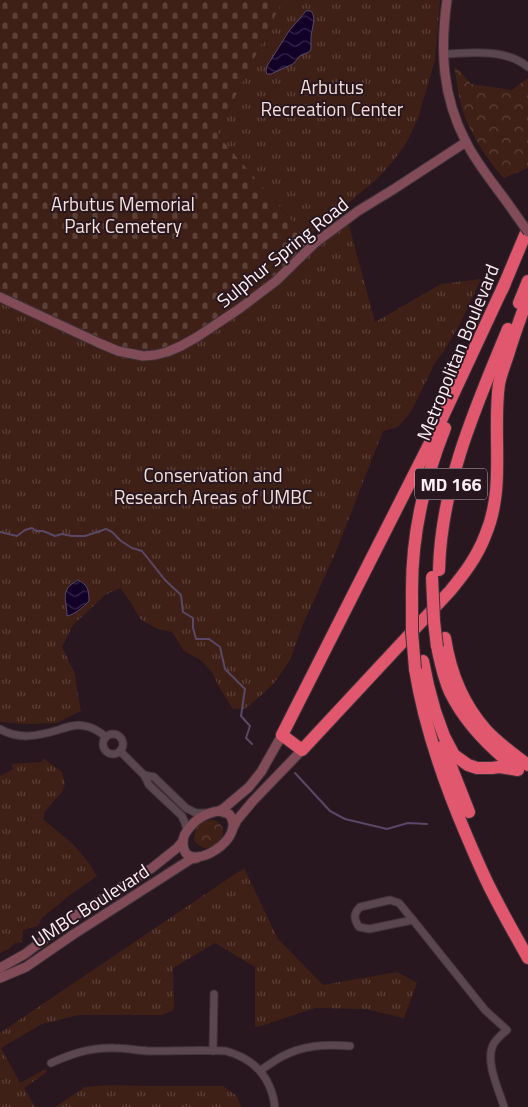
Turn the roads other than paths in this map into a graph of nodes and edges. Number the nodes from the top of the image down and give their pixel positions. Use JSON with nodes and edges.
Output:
{"nodes":[{"id":1,"x":447,"y":0,"type":"edge"},
{"id":2,"x":443,"y":54,"type":"junction"},
{"id":3,"x":528,"y":67,"type":"edge"},
{"id":4,"x":466,"y":142,"type":"junction"},
{"id":5,"x":528,"y":230,"type":"edge"},
{"id":6,"x":528,"y":281,"type":"edge"},
{"id":7,"x":505,"y":283,"type":"junction"},
{"id":8,"x":0,"y":297,"type":"edge"},
{"id":9,"x":528,"y":297,"type":"edge"},
{"id":10,"x":441,"y":642,"type":"junction"},
{"id":11,"x":419,"y":665,"type":"junction"},
{"id":12,"x":0,"y":729,"type":"edge"},
{"id":13,"x":282,"y":735,"type":"junction"},
{"id":14,"x":106,"y":737,"type":"junction"},
{"id":15,"x":302,"y":750,"type":"junction"},
{"id":16,"x":120,"y":751,"type":"junction"},
{"id":17,"x":528,"y":763,"type":"edge"},
{"id":18,"x":144,"y":775,"type":"junction"},
{"id":19,"x":218,"y":811,"type":"junction"},
{"id":20,"x":468,"y":812,"type":"dead end"},
{"id":21,"x":208,"y":813,"type":"junction"},
{"id":22,"x":233,"y":828,"type":"junction"},
{"id":23,"x":187,"y":830,"type":"junction"},
{"id":24,"x":183,"y":841,"type":"junction"},
{"id":25,"x":197,"y":858,"type":"junction"},
{"id":26,"x":412,"y":920,"type":"junction"},
{"id":27,"x":508,"y":923,"type":"junction"},
{"id":28,"x":528,"y":948,"type":"edge"},
{"id":29,"x":528,"y":958,"type":"edge"},
{"id":30,"x":0,"y":968,"type":"edge"},
{"id":31,"x":0,"y":978,"type":"edge"},
{"id":32,"x":214,"y":994,"type":"dead end"},
{"id":33,"x":350,"y":1046,"type":"dead end"},
{"id":34,"x":213,"y":1051,"type":"junction"},
{"id":35,"x":51,"y":1063,"type":"dead end"},
{"id":36,"x":261,"y":1070,"type":"junction"},
{"id":37,"x":275,"y":1107,"type":"edge"},
{"id":38,"x":504,"y":1107,"type":"edge"}],
"edges":[{"from":1,"to":2,"type":"street"},
{"from":2,"to":3,"type":"street"},
{"from":2,"to":4,"type":"street"},
{"from":4,"to":5,"type":"street","bridge":true},
{"from":4,"to":8,"type":"street","name":"Sulphur Spring Road"},
{"from":5,"to":7,"type":"highway","name":"Metropolitan Boulevard","number":"MD 166"},
{"from":6,"to":10,"type":"highway","name":"Metropolitan Boulevard","number":"MD 166"},
{"from":7,"to":11,"type":"highway","name":"Metropolitan Boulevard","number":"MD 166","bridge":true},
{"from":7,"to":13,"type":"highway"},
{"from":9,"to":15,"type":"highway"},
{"from":10,"to":11,"type":"highway"},
{"from":10,"to":17,"type":"highway","name":"Metropolitan Boulevard","number":"MD 166"},
{"from":11,"to":20,"type":"highway"},
{"from":11,"to":27,"type":"highway","name":"Metropolitan Boulevard","number":"MD 166"},
{"from":12,"to":14,"type":"street"},
{"from":13,"to":15,"type":"highway"},
{"from":13,"to":19,"type":"street"},
{"from":14,"to":16,"type":"street"},
{"from":14,"to":16,"type":"street"},
{"from":15,"to":22,"type":"street"},
{"from":16,"to":18,"type":"street"},
{"from":18,"to":21,"type":"street"},
{"from":18,"to":23,"type":"street"},
{"from":19,"to":21,"type":"street"},
{"from":19,"to":22,"type":"street"},
{"from":21,"to":23,"type":"street"},
{"from":22,"to":25,"type":"street"},
{"from":23,"to":24,"type":"street"},
{"from":24,"to":25,"type":"street"},
{"from":24,"to":30,"type":"street","name":"UMBC Boulevard"},
{"from":25,"to":31,"type":"street","name":"UMBC Boulevard"},
{"from":26,"to":26,"type":"street"},
{"from":26,"to":38,"type":"street"},
{"from":27,"to":28,"type":"highway"},
{"from":27,"to":29,"type":"highway","number":"MD 166"},
{"from":32,"to":34,"type":"street"},
{"from":33,"to":36,"type":"street"},
{"from":34,"to":35,"type":"street"},
{"from":34,"to":36,"type":"street"},
{"from":36,"to":37,"type":"street"}]}
